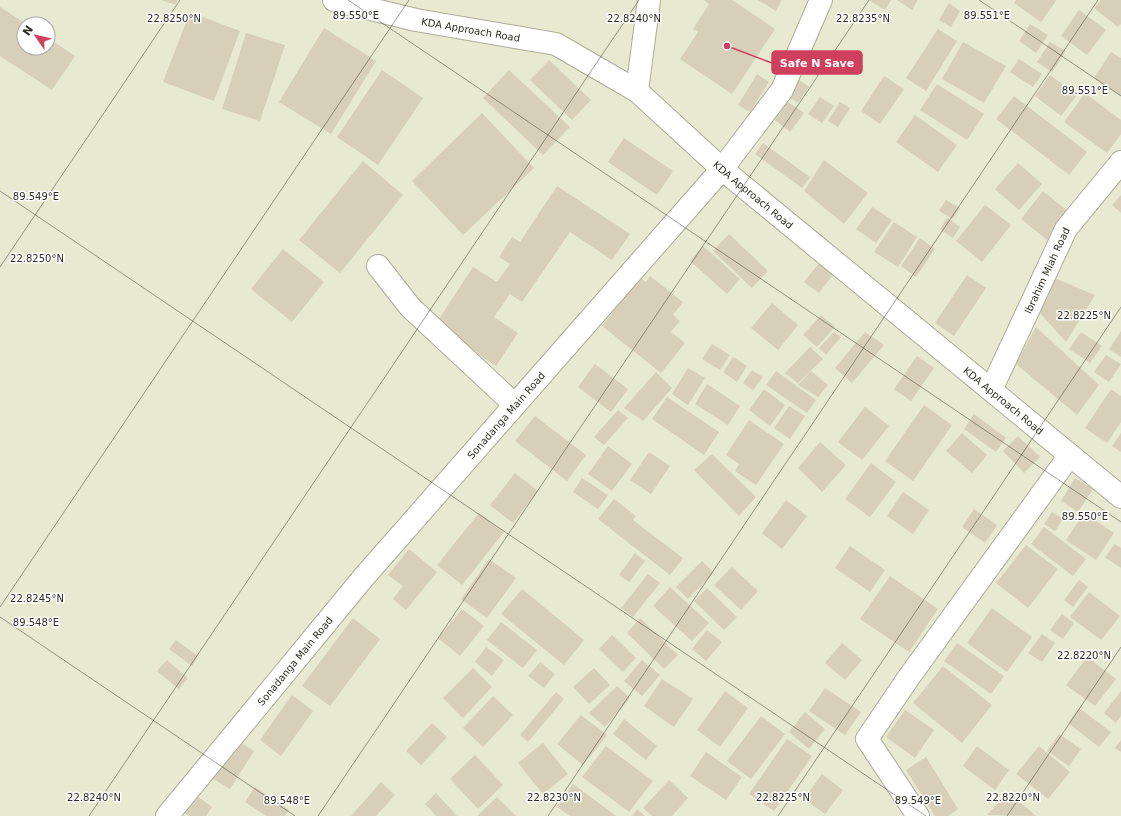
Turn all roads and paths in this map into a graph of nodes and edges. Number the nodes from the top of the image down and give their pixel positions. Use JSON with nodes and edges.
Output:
{"nodes":[{"id":1,"x":334,"y":0,"type":"edge"},
{"id":2,"x":649,"y":0,"type":"edge"},
{"id":3,"x":821,"y":0,"type":"edge"},
{"id":4,"x":637,"y":91,"type":"junction"},
{"id":5,"x":1121,"y":162,"type":"edge"},
{"id":6,"x":722,"y":169,"type":"junction"},
{"id":7,"x":378,"y":266,"type":"dead end"},
{"id":8,"x":991,"y":390,"type":"junction"},
{"id":9,"x":515,"y":405,"type":"junction"},
{"id":10,"x":1070,"y":455,"type":"junction"},
{"id":11,"x":1121,"y":497,"type":"edge"},
{"id":12,"x":166,"y":816,"type":"edge"},
{"id":13,"x":918,"y":816,"type":"edge"}],
"edges":[{"from":1,"to":4,"type":"street","name":"KDA Approach Road"},
{"from":2,"to":4,"type":"street"},
{"from":3,"to":6,"type":"street","name":"Sonadanga Main Road"},
{"from":4,"to":6,"type":"street","name":"KDA Approach Road"},
{"from":5,"to":8,"type":"street","name":"Ibrahim Miah Road"},
{"from":6,"to":8,"type":"street","name":"KDA Approach Road"},
{"from":6,"to":9,"type":"street","name":"Sonadanga Main Road"},
{"from":7,"to":9,"type":"street"},
{"from":8,"to":10,"type":"street","name":"KDA Approach Road"},
{"from":9,"to":12,"type":"street","name":"Sonadanga Main Road"},
{"from":10,"to":11,"type":"street","name":"KDA Approach Road"},
{"from":10,"to":13,"type":"street"}]}
